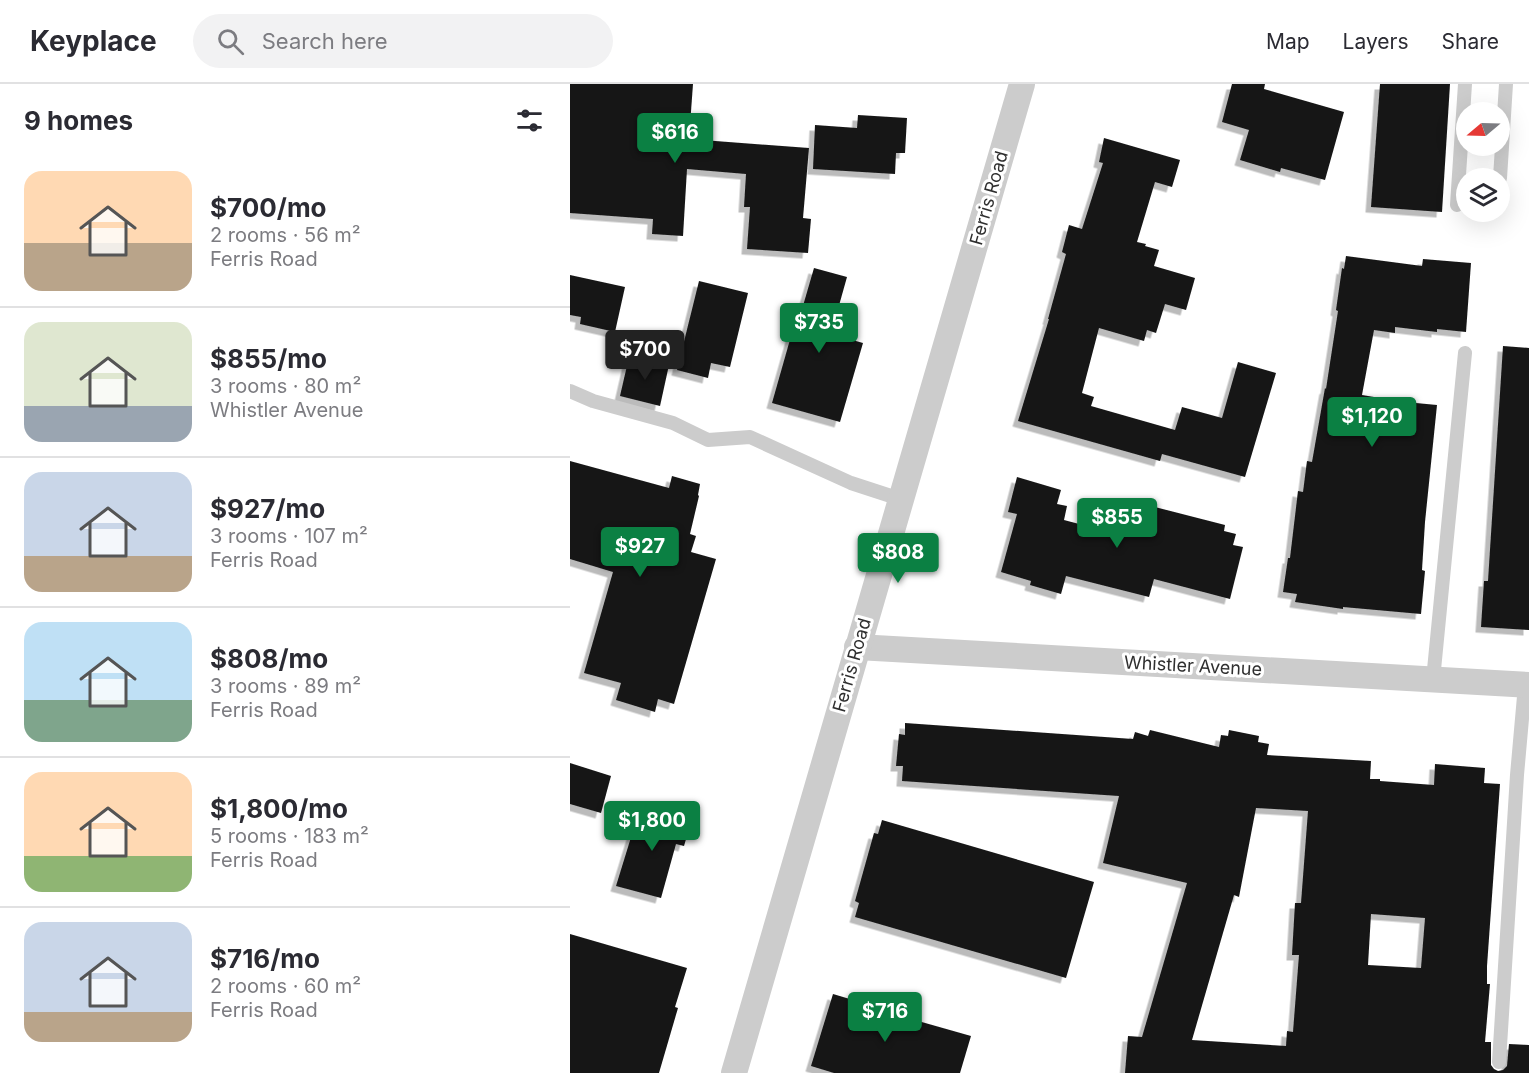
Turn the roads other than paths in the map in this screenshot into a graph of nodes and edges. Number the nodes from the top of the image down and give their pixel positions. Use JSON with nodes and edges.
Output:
{"nodes":[{"id":1,"x":1022,"y":84,"type":"edge"},
{"id":2,"x":1466,"y":84,"type":"edge"},
{"id":3,"x":1506,"y":84,"type":"edge"},
{"id":4,"x":1460,"y":168,"type":"edge"},
{"id":5,"x":1501,"y":168,"type":"edge"},
{"id":6,"x":1466,"y":353,"type":"dead end"},
{"id":7,"x":570,"y":391,"type":"edge"},
{"id":8,"x":900,"y":499,"type":"junction"},
{"id":9,"x":857,"y":647,"type":"junction"},
{"id":10,"x":1433,"y":680,"type":"junction"},
{"id":11,"x":1527,"y":685,"type":"edge"},
{"id":12,"x":1499,"y":1062,"type":"dead end"},
{"id":13,"x":734,"y":1073,"type":"edge"}],
"edges":[{"from":1,"to":8,"type":"street","name":"Ferris Road"},
{"from":2,"to":4,"type":"lane"},
{"from":3,"to":5,"type":"lane"},
{"from":6,"to":10,"type":"lane"},
{"from":7,"to":8,"type":"lane"},
{"from":8,"to":9,"type":"street","name":"Ferris Road"},
{"from":9,"to":10,"type":"street","name":"Whistler Avenue"},
{"from":9,"to":13,"type":"street","name":"Ferris Road"},
{"from":10,"to":11,"type":"street","name":"Whistler Avenue"},
{"from":11,"to":12,"type":"lane"}]}
